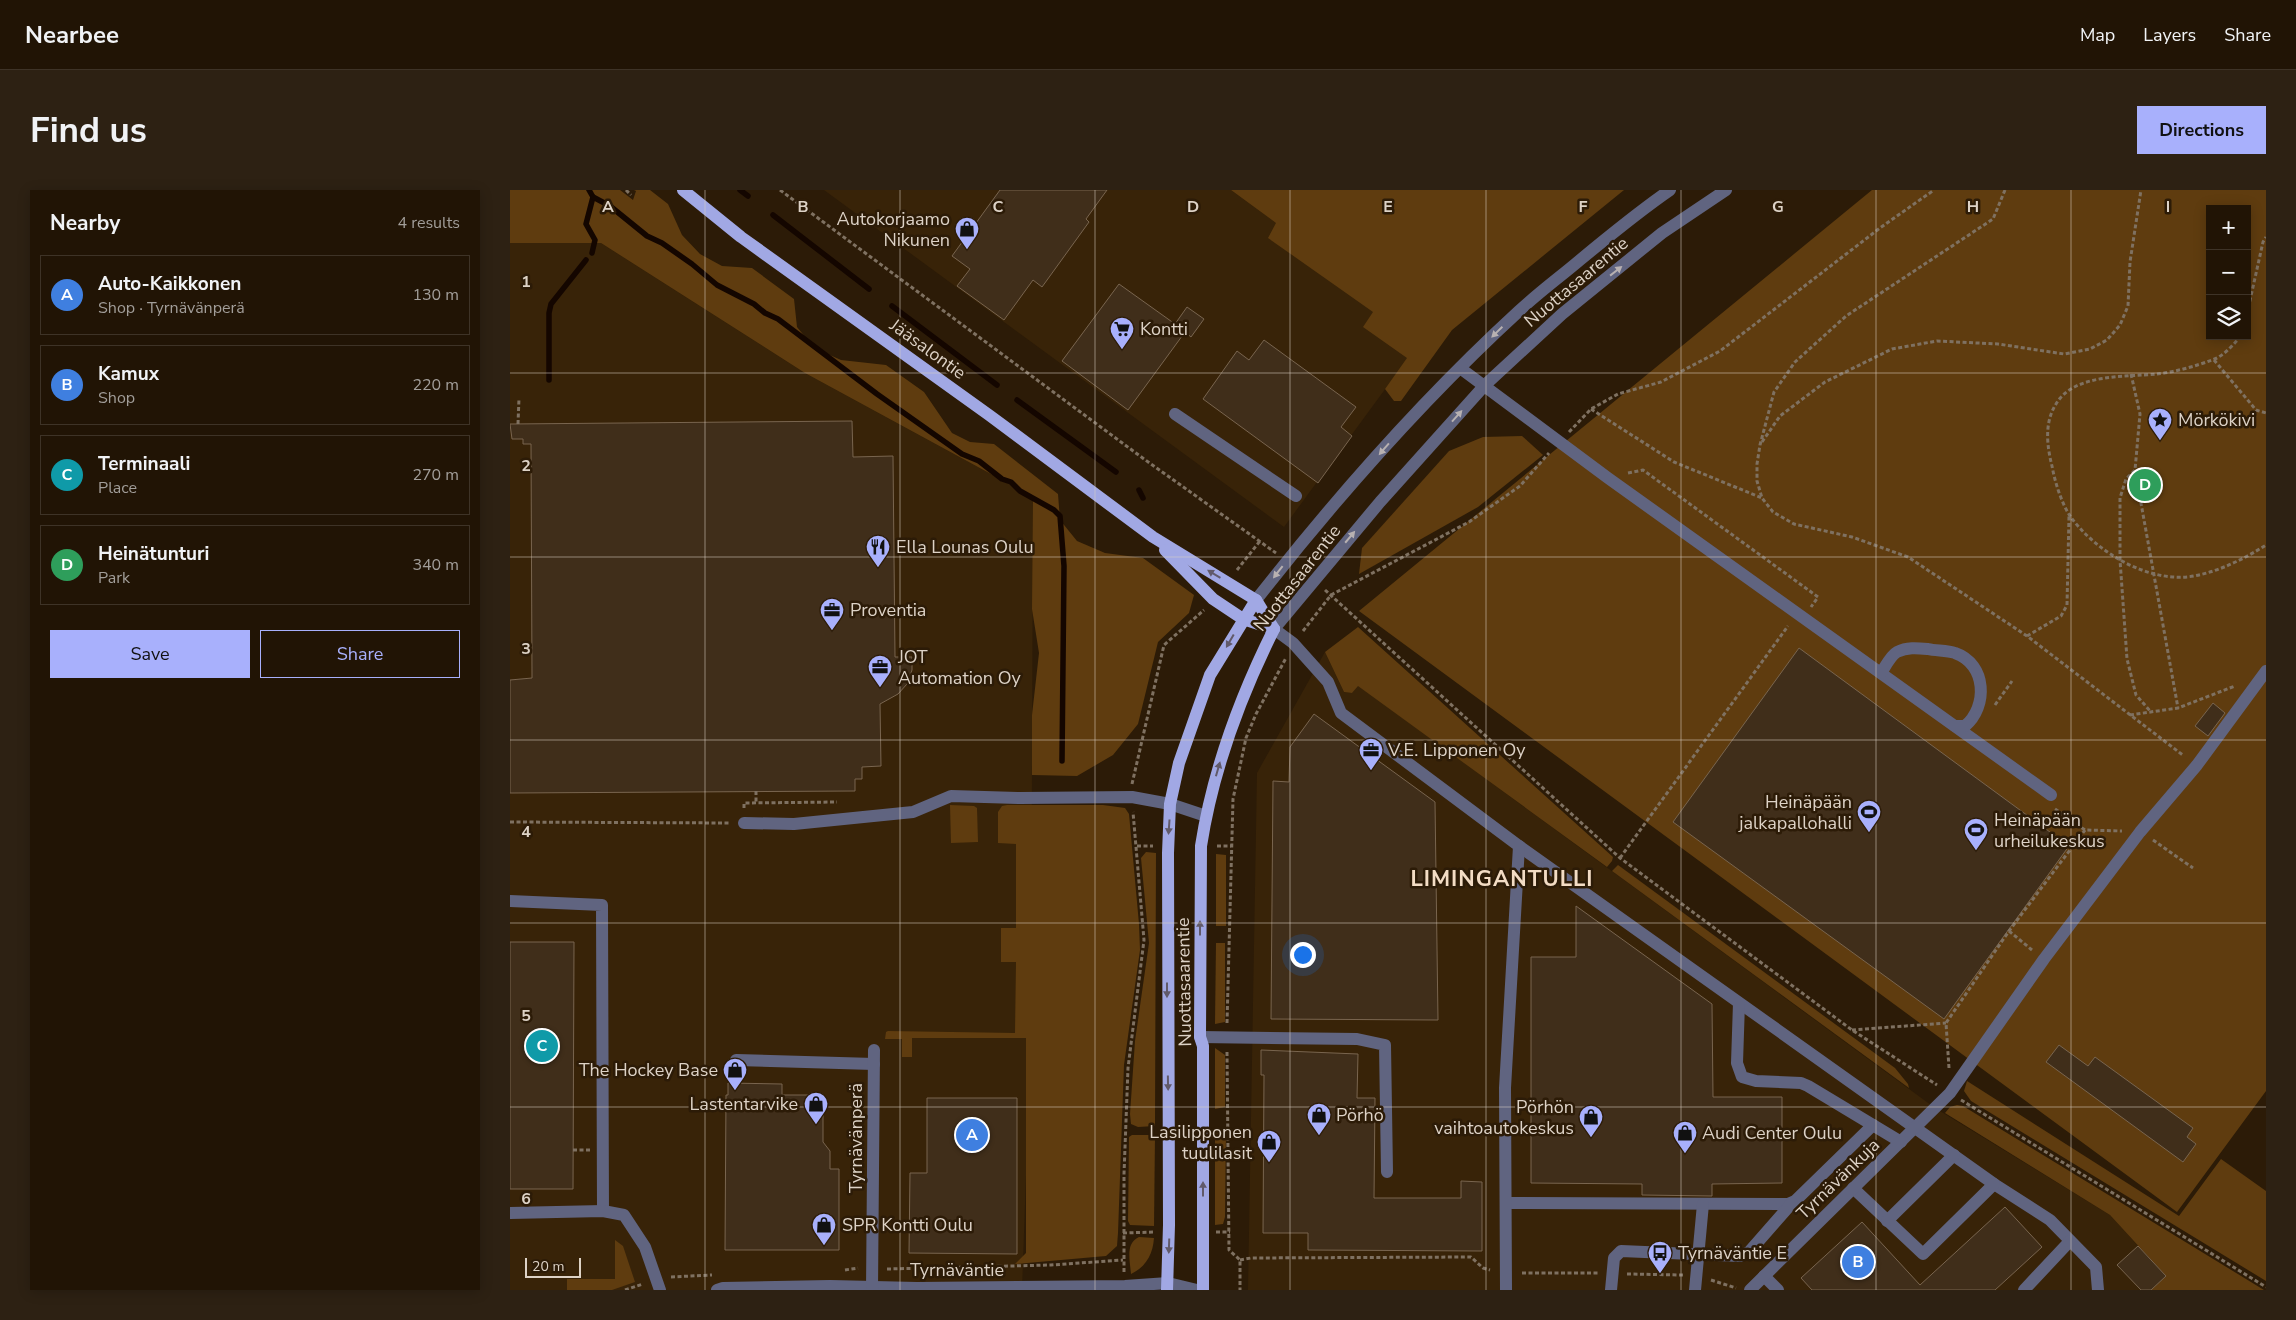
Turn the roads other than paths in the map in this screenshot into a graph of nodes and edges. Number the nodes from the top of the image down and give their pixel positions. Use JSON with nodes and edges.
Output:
{"nodes":[{"id":1,"x":683,"y":190,"type":"edge"},
{"id":2,"x":1670,"y":190,"type":"edge"},
{"id":3,"x":1726,"y":190,"type":"edge"},
{"id":4,"x":1460,"y":368,"type":"junction"},
{"id":5,"x":1484,"y":385,"type":"junction"},
{"id":6,"x":1175,"y":414,"type":"dead end"},
{"id":7,"x":1296,"y":496,"type":"dead end"},
{"id":8,"x":1153,"y":537,"type":"junction"},
{"id":9,"x":1256,"y":600,"type":"junction"},
{"id":10,"x":1243,"y":619,"type":"junction"},
{"id":11,"x":1274,"y":629,"type":"junction"},
{"id":12,"x":2266,"y":671,"type":"edge"},
{"id":13,"x":1881,"y":673,"type":"junction"},
{"id":14,"x":1955,"y":726,"type":"junction"},
{"id":15,"x":2051,"y":795,"type":"dead end"},
{"id":16,"x":1170,"y":804,"type":"junction"},
{"id":17,"x":1206,"y":816,"type":"junction"},
{"id":18,"x":744,"y":824,"type":"road end"},
{"id":19,"x":1519,"y":846,"type":"junction"},
{"id":20,"x":510,"y":902,"type":"edge"},
{"id":21,"x":1739,"y":1003,"type":"junction"},
{"id":22,"x":1200,"y":1037,"type":"junction"},
{"id":23,"x":874,"y":1050,"type":"dead end"},
{"id":24,"x":736,"y":1060,"type":"dead end"},
{"id":25,"x":874,"y":1064,"type":"junction"},
{"id":26,"x":1873,"y":1125,"type":"junction"},
{"id":27,"x":1915,"y":1128,"type":"junction"},
{"id":28,"x":1901,"y":1142,"type":"junction"},
{"id":29,"x":1954,"y":1155,"type":"junction"},
{"id":30,"x":1387,"y":1172,"type":"dead end"},
{"id":31,"x":1994,"y":1184,"type":"junction"},
{"id":32,"x":1853,"y":1188,"type":"junction"},
{"id":33,"x":1506,"y":1203,"type":"junction"},
{"id":34,"x":1792,"y":1203,"type":"junction"},
{"id":35,"x":1703,"y":1204,"type":"junction"},
{"id":36,"x":603,"y":1211,"type":"junction"},
{"id":37,"x":510,"y":1213,"type":"edge"},
{"id":38,"x":1887,"y":1221,"type":"junction"},
{"id":39,"x":2070,"y":1241,"type":"junction"},
{"id":40,"x":1698,"y":1254,"type":"junction"},
{"id":41,"x":1764,"y":1276,"type":"junction"},
{"id":42,"x":1167,"y":1286,"type":"edge"},
{"id":43,"x":873,"y":1289,"type":"edge"},
{"id":44,"x":660,"y":1290,"type":"edge"},
{"id":45,"x":717,"y":1290,"type":"edge"},
{"id":46,"x":1197,"y":1290,"type":"edge"},
{"id":47,"x":1203,"y":1290,"type":"edge"},
{"id":48,"x":1506,"y":1290,"type":"edge"},
{"id":49,"x":1611,"y":1290,"type":"edge"},
{"id":50,"x":1695,"y":1290,"type":"edge"},
{"id":51,"x":1750,"y":1290,"type":"edge"},
{"id":52,"x":1778,"y":1290,"type":"edge"},
{"id":53,"x":2024,"y":1290,"type":"edge"},
{"id":54,"x":2098,"y":1290,"type":"edge"}],
"edges":[{"from":1,"to":8,"type":"main road","name":"Jääsalontie"},
{"from":2,"to":4,"type":"street","name":"Nuottasaarentie","one_way":true},
{"from":5,"to":3,"type":"street","name":"Nuottasaarentie","one_way":true},
{"from":4,"to":5,"type":"street"},
{"from":4,"to":9,"type":"street","name":"Nuottasaarentie","one_way":true},
{"from":11,"to":5,"type":"street","name":"Nuottasaarentie","one_way":true},
{"from":5,"to":13,"type":"street"},
{"from":6,"to":7,"type":"street"},
{"from":9,"to":8,"type":"main road","name":"Jääsalontie","one_way":true},
{"from":8,"to":10,"type":"main road","name":"Jääsalontie"},
{"from":9,"to":10,"type":"main road","name":"Nuottasaarentie"},
{"from":9,"to":11,"type":"main road","name":"Jääsalontie"},
{"from":10,"to":11,"type":"main road","name":"Jääsalontie"},
{"from":10,"to":16,"type":"main road","name":"Nuottasaarentie","one_way":true},
{"from":17,"to":11,"type":"main road","name":"Nuottasaarentie","one_way":true},
{"from":11,"to":19,"type":"street"},
{"from":12,"to":27,"type":"street","name":"Tyrnävänkuja"},
{"from":13,"to":14,"type":"street"},
{"from":13,"to":14,"type":"street"},
{"from":14,"to":15,"type":"street"},
{"from":16,"to":17,"type":"street"},
{"from":16,"to":18,"type":"street"},
{"from":16,"to":42,"type":"main road","name":"Nuottasaarentie","one_way":true},
{"from":22,"to":17,"type":"main road","name":"Nuottasaarentie","one_way":true},
{"from":19,"to":21,"type":"street"},
{"from":19,"to":33,"type":"street"},
{"from":20,"to":36,"type":"street"},
{"from":21,"to":26,"type":"street"},
{"from":21,"to":27,"type":"street"},
{"from":22,"to":30,"type":"street"},
{"from":47,"to":22,"type":"main road","name":"Nuottasaarentie","one_way":true},
{"from":23,"to":25,"type":"street","name":"Tyrnävänperä"},
{"from":24,"to":25,"type":"street"},
{"from":25,"to":43,"type":"street","name":"Tyrnävänperä"},
{"from":26,"to":28,"type":"street"},
{"from":26,"to":34,"type":"street"},
{"from":27,"to":28,"type":"street","name":"Tyrnävänkuja"},
{"from":27,"to":29,"type":"street"},
{"from":28,"to":32,"type":"street","name":"Tyrnävänkuja"},
{"from":29,"to":31,"type":"street"},
{"from":29,"to":38,"type":"street"},
{"from":31,"to":38,"type":"street"},
{"from":31,"to":39,"type":"street"},
{"from":32,"to":38,"type":"street"},
{"from":32,"to":41,"type":"street","name":"Tyrnävänkuja"},
{"from":33,"to":35,"type":"street"},
{"from":33,"to":48,"type":"street"},
{"from":34,"to":35,"type":"street"},
{"from":34,"to":40,"type":"street"},
{"from":35,"to":40,"type":"street"},
{"from":36,"to":37,"type":"street"},
{"from":36,"to":44,"type":"street"},
{"from":39,"to":53,"type":"street"},
{"from":39,"to":54,"type":"street"},
{"from":40,"to":49,"type":"street"},
{"from":40,"to":50,"type":"street"},
{"from":41,"to":51,"type":"street","name":"Tyrnävänkuja"},
{"from":41,"to":52,"type":"street"},
{"from":42,"to":43,"type":"street","name":"Tyrnäväntie"},
{"from":42,"to":46,"type":"street","name":"Tyrnäväntie"},
{"from":43,"to":45,"type":"street","name":"Tyrnäväntie"}]}
